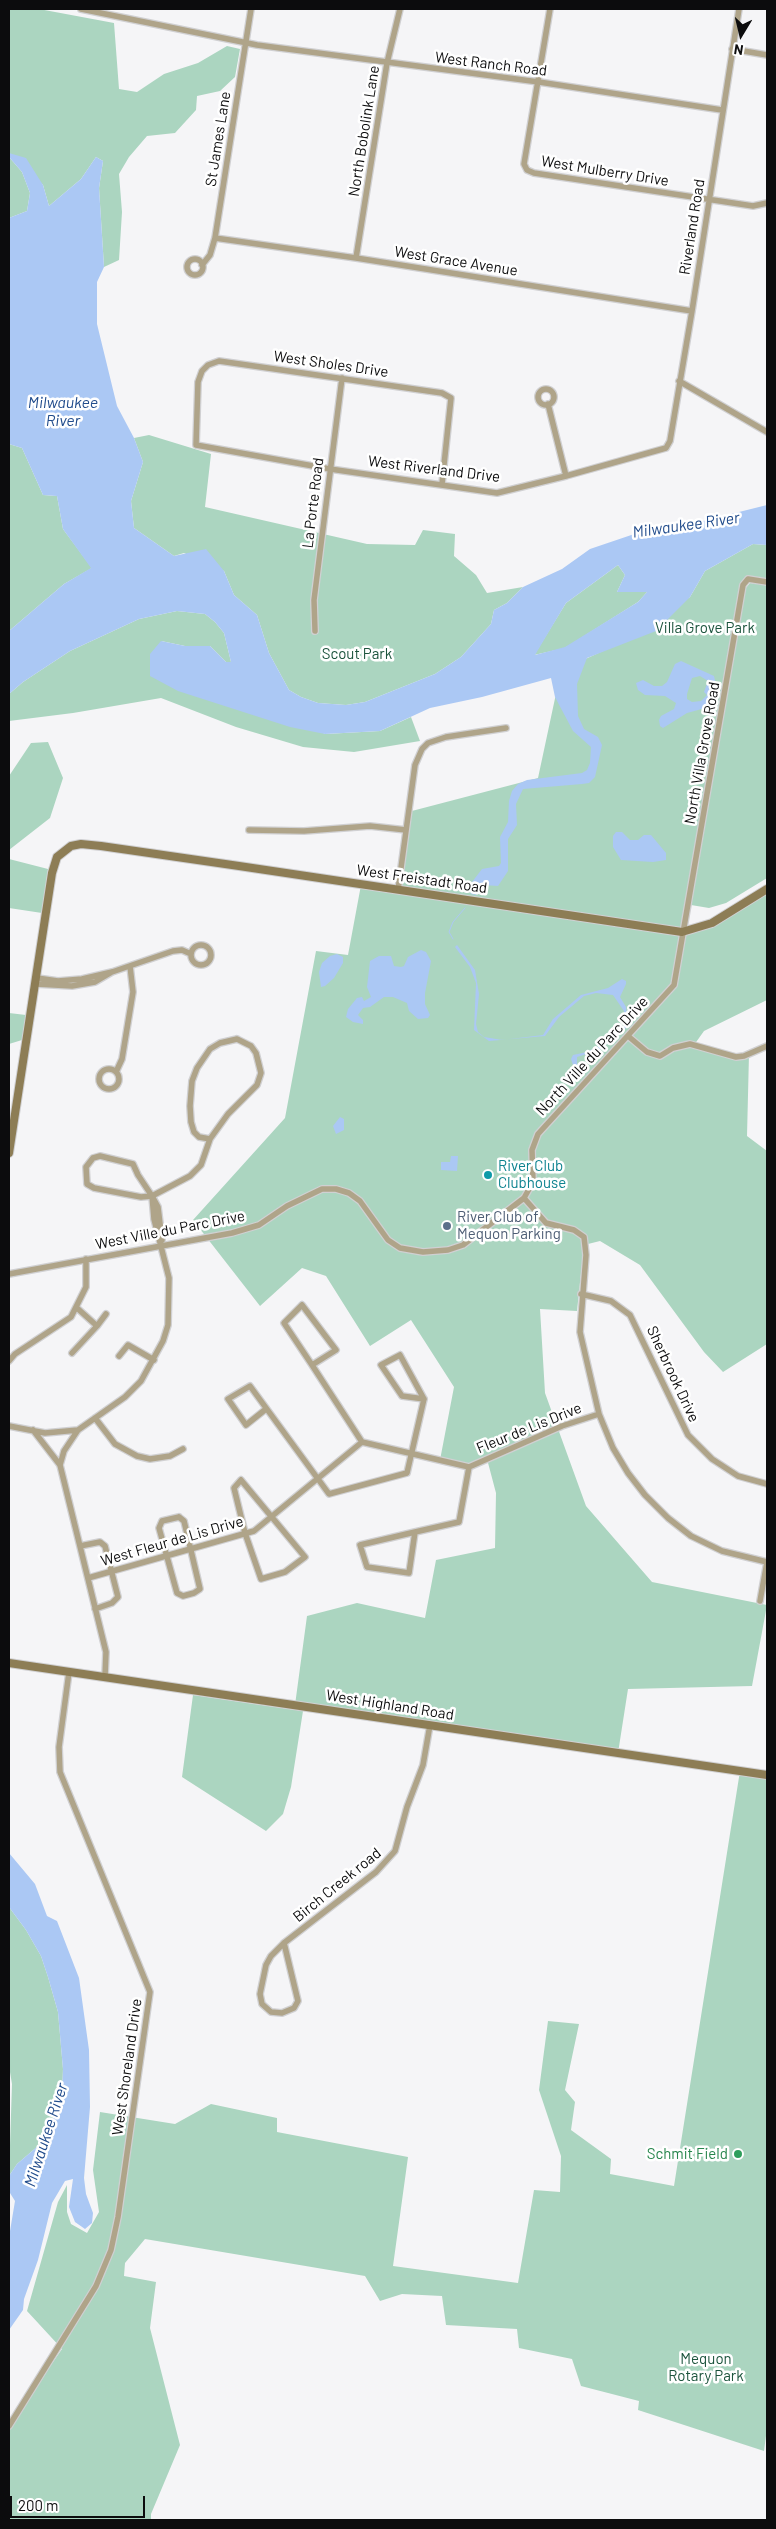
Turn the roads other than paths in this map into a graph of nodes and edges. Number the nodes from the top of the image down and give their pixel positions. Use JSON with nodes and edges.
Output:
{"nodes":[{"id":1,"x":81,"y":9,"type":"edge"},
{"id":2,"x":251,"y":9,"type":"edge"},
{"id":3,"x":400,"y":9,"type":"edge"},
{"id":4,"x":550,"y":9,"type":"edge"},
{"id":5,"x":739,"y":9,"type":"edge"},
{"id":6,"x":246,"y":43,"type":"junction"},
{"id":7,"x":732,"y":49,"type":"junction"},
{"id":8,"x":767,"y":55,"type":"edge"},
{"id":9,"x":388,"y":64,"type":"junction"},
{"id":10,"x":539,"y":82,"type":"junction"},
{"id":11,"x":722,"y":110,"type":"junction"},
{"id":12,"x":709,"y":200,"type":"junction"},
{"id":13,"x":767,"y":203,"type":"edge"},
{"id":14,"x":215,"y":238,"type":"junction"},
{"id":15,"x":356,"y":258,"type":"junction"},
{"id":16,"x":202,"y":265,"type":"dead end"},
{"id":17,"x":692,"y":311,"type":"junction"},
{"id":18,"x":342,"y":378,"type":"junction"},
{"id":19,"x":679,"y":381,"type":"junction"},
{"id":20,"x":548,"y":404,"type":"dead end"},
{"id":21,"x":767,"y":432,"type":"edge"},
{"id":22,"x":196,"y":445,"type":"joint"},
{"id":23,"x":666,"y":448,"type":"joint"},
{"id":24,"x":330,"y":469,"type":"junction"},
{"id":25,"x":566,"y":476,"type":"junction"},
{"id":26,"x":442,"y":484,"type":"junction"},
{"id":27,"x":767,"y":582,"type":"edge"},
{"id":28,"x":315,"y":631,"type":"dead end"},
{"id":29,"x":506,"y":728,"type":"dead end"},
{"id":30,"x":249,"y":830,"type":"dead end"},
{"id":31,"x":406,"y":830,"type":"junction"},
{"id":32,"x":767,"y":889,"type":"edge"},
{"id":33,"x":398,"y":890,"type":"junction"},
{"id":34,"x":682,"y":932,"type":"junction"},
{"id":35,"x":191,"y":954,"type":"dead end"},
{"id":36,"x":130,"y":966,"type":"junction"},
{"id":37,"x":36,"y":981,"type":"junction"},
{"id":38,"x":628,"y":1036,"type":"junction"},
{"id":39,"x":767,"y":1046,"type":"edge"},
{"id":40,"x":116,"y":1072,"type":"dead end"},
{"id":41,"x":12,"y":1116,"type":"edge"},
{"id":42,"x":210,"y":1140,"type":"junction"},
{"id":43,"x":9,"y":1153,"type":"edge"},
{"id":44,"x":152,"y":1196,"type":"junction"},
{"id":45,"x":524,"y":1198,"type":"junction"},
{"id":46,"x":161,"y":1245,"type":"junction"},
{"id":47,"x":86,"y":1259,"type":"junction"},
{"id":48,"x":9,"y":1274,"type":"edge"},
{"id":49,"x":581,"y":1294,"type":"junction"},
{"id":50,"x":77,"y":1308,"type":"junction"},
{"id":51,"x":106,"y":1314,"type":"dead end"},
{"id":52,"x":97,"y":1326,"type":"junction"},
{"id":53,"x":72,"y":1353,"type":"dead end"},
{"id":54,"x":119,"y":1356,"type":"dead end"},
{"id":55,"x":154,"y":1360,"type":"junction"},
{"id":56,"x":9,"y":1361,"type":"edge"},
{"id":57,"x":312,"y":1365,"type":"junction"},
{"id":58,"x":424,"y":1398,"type":"junction"},
{"id":59,"x":266,"y":1408,"type":"junction"},
{"id":60,"x":599,"y":1414,"type":"junction"},
{"id":61,"x":95,"y":1418,"type":"junction"},
{"id":62,"x":9,"y":1426,"type":"edge"},
{"id":63,"x":33,"y":1430,"type":"junction"},
{"id":64,"x":78,"y":1430,"type":"junction"},
{"id":65,"x":362,"y":1442,"type":"junction"},
{"id":66,"x":183,"y":1448,"type":"dead end"},
{"id":67,"x":410,"y":1454,"type":"junction"},
{"id":68,"x":60,"y":1465,"type":"junction"},
{"id":69,"x":469,"y":1467,"type":"junction"},
{"id":70,"x":319,"y":1479,"type":"junction"},
{"id":71,"x":767,"y":1484,"type":"edge"},
{"id":72,"x":272,"y":1518,"type":"junction"},
{"id":73,"x":415,"y":1532,"type":"junction"},
{"id":74,"x":245,"y":1533,"type":"junction"},
{"id":75,"x":80,"y":1546,"type":"junction"},
{"id":76,"x":192,"y":1549,"type":"junction"},
{"id":77,"x":167,"y":1556,"type":"junction"},
{"id":78,"x":767,"y":1562,"type":"edge"},
{"id":79,"x":112,"y":1571,"type":"junction"},
{"id":80,"x":88,"y":1578,"type":"junction"},
{"id":81,"x":760,"y":1601,"type":"dead end"},
{"id":82,"x":95,"y":1609,"type":"junction"},
{"id":83,"x":9,"y":1663,"type":"edge"},
{"id":84,"x":69,"y":1672,"type":"junction"},
{"id":85,"x":105,"y":1677,"type":"junction"},
{"id":86,"x":430,"y":1725,"type":"junction"},
{"id":87,"x":767,"y":1775,"type":"edge"},
{"id":88,"x":284,"y":1943,"type":"junction"},
{"id":89,"x":9,"y":2426,"type":"edge"}],
"edges":[{"from":1,"to":6,"type":"street"},
{"from":2,"to":6,"type":"street","name":"St James Lane"},
{"from":3,"to":9,"type":"street","name":"North Bobolink Lane"},
{"from":4,"to":10,"type":"street"},
{"from":5,"to":7,"type":"street","name":"Riverland Road"},
{"from":6,"to":9,"type":"street","name":"West Ranch Road"},
{"from":6,"to":14,"type":"street","name":"St James Lane"},
{"from":7,"to":8,"type":"street"},
{"from":7,"to":11,"type":"street","name":"Riverland Road"},
{"from":9,"to":10,"type":"street","name":"West Ranch Road"},
{"from":9,"to":15,"type":"street","name":"North Bobolink Lane"},
{"from":10,"to":11,"type":"street","name":"West Ranch Road"},
{"from":10,"to":12,"type":"street","name":"West Mulberry Drive"},
{"from":11,"to":12,"type":"street","name":"Riverland Road"},
{"from":12,"to":13,"type":"street","name":"West Mulberry Drive"},
{"from":12,"to":17,"type":"street","name":"Riverland Road"},
{"from":14,"to":15,"type":"street","name":"West Grace Avenue"},
{"from":14,"to":16,"type":"street","name":"St James Lane"},
{"from":15,"to":17,"type":"street","name":"West Grace Avenue"},
{"from":17,"to":19,"type":"street","name":"Riverland Road"},
{"from":18,"to":22,"type":"street","name":"West Sholes Drive"},
{"from":18,"to":24,"type":"street","name":"La Porte Road"},
{"from":18,"to":26,"type":"street","name":"West Sholes Drive"},
{"from":19,"to":21,"type":"street"},
{"from":19,"to":23,"type":"street","name":"Riverland Road"},
{"from":20,"to":25,"type":"street"},
{"from":22,"to":24,"type":"street","name":"West Riverland Drive"},
{"from":23,"to":25,"type":"street","name":"West Riverland Drive"},
{"from":24,"to":26,"type":"street","name":"West Riverland Drive"},
{"from":24,"to":28,"type":"street","name":"La Porte Road"},
{"from":25,"to":26,"type":"street","name":"West Riverland Drive"},
{"from":27,"to":34,"type":"street","name":"North Villa Grove Road"},
{"from":29,"to":31,"type":"street"},
{"from":30,"to":31,"type":"street"},
{"from":31,"to":33,"type":"street"},
{"from":32,"to":34,"type":"street","name":"West Freistadt Road"},
{"from":33,"to":34,"type":"street","name":"West Freistadt Road"},
{"from":33,"to":37,"type":"street","name":"West Freistadt Road"},
{"from":34,"to":38,"type":"street","name":"North Ville du Parc Drive"},
{"from":35,"to":36,"type":"street"},
{"from":36,"to":37,"type":"street"},
{"from":36,"to":40,"type":"street"},
{"from":37,"to":41,"type":"street"},
{"from":38,"to":39,"type":"street"},
{"from":38,"to":45,"type":"street","name":"North Ville du Parc Drive"},
{"from":41,"to":43,"type":"street"},
{"from":42,"to":42,"type":"street"},
{"from":42,"to":44,"type":"street"},
{"from":44,"to":44,"type":"street"},
{"from":44,"to":46,"type":"street"},
{"from":45,"to":46,"type":"street","name":"West Ville du Parc Drive"},
{"from":45,"to":49,"type":"street"},
{"from":46,"to":47,"type":"street","name":"West Ville du Parc Drive"},
{"from":46,"to":55,"type":"street"},
{"from":47,"to":48,"type":"street","name":"West Ville du Parc Drive"},
{"from":47,"to":50,"type":"street"},
{"from":49,"to":60,"type":"street"},
{"from":49,"to":71,"type":"street","name":"Sherbrook Drive"},
{"from":50,"to":52,"type":"street"},
{"from":50,"to":56,"type":"street"},
{"from":51,"to":52,"type":"street"},
{"from":52,"to":53,"type":"street"},
{"from":54,"to":55,"type":"street"},
{"from":55,"to":61,"type":"street"},
{"from":57,"to":57,"type":"street"},
{"from":57,"to":65,"type":"street"},
{"from":58,"to":58,"type":"street"},
{"from":58,"to":67,"type":"street"},
{"from":59,"to":59,"type":"street"},
{"from":59,"to":70,"type":"street"},
{"from":60,"to":69,"type":"street","name":"Fleur de Lis Drive"},
{"from":60,"to":78,"type":"street"},
{"from":61,"to":64,"type":"street"},
{"from":61,"to":66,"type":"street"},
{"from":62,"to":63,"type":"street"},
{"from":63,"to":64,"type":"street"},
{"from":63,"to":68,"type":"street"},
{"from":64,"to":68,"type":"street"},
{"from":65,"to":67,"type":"street"},
{"from":65,"to":70,"type":"street","name":"West Fleur de Lis Drive"},
{"from":67,"to":69,"type":"street"},
{"from":67,"to":70,"type":"street"},
{"from":68,"to":75,"type":"street"},
{"from":69,"to":73,"type":"street"},
{"from":70,"to":72,"type":"street","name":"West Fleur de Lis Drive"},
{"from":72,"to":74,"type":"street","name":"West Fleur de Lis Drive"},
{"from":72,"to":74,"type":"street"},
{"from":72,"to":74,"type":"street"},
{"from":73,"to":73,"type":"street"},
{"from":74,"to":76,"type":"street","name":"West Fleur de Lis Drive"},
{"from":75,"to":79,"type":"street"},
{"from":75,"to":80,"type":"street"},
{"from":76,"to":77,"type":"street","name":"West Fleur de Lis Drive"},
{"from":76,"to":77,"type":"street"},
{"from":76,"to":77,"type":"street"},
{"from":77,"to":79,"type":"street","name":"West Fleur de Lis Drive"},
{"from":78,"to":81,"type":"street"},
{"from":79,"to":80,"type":"street","name":"West Fleur de Lis Drive"},
{"from":79,"to":82,"type":"street"},
{"from":80,"to":82,"type":"street"},
{"from":82,"to":85,"type":"street"},
{"from":83,"to":84,"type":"street","name":"West Highland Road"},
{"from":84,"to":85,"type":"street","name":"West Highland Road"},
{"from":84,"to":89,"type":"street","name":"West Shoreland Drive"},
{"from":85,"to":86,"type":"street","name":"West Highland Road"},
{"from":86,"to":87,"type":"street","name":"West Highland Road"},
{"from":86,"to":88,"type":"street","name":"Birch Creek road"},
{"from":88,"to":88,"type":"street","name":"Birch Creek road"}]}
